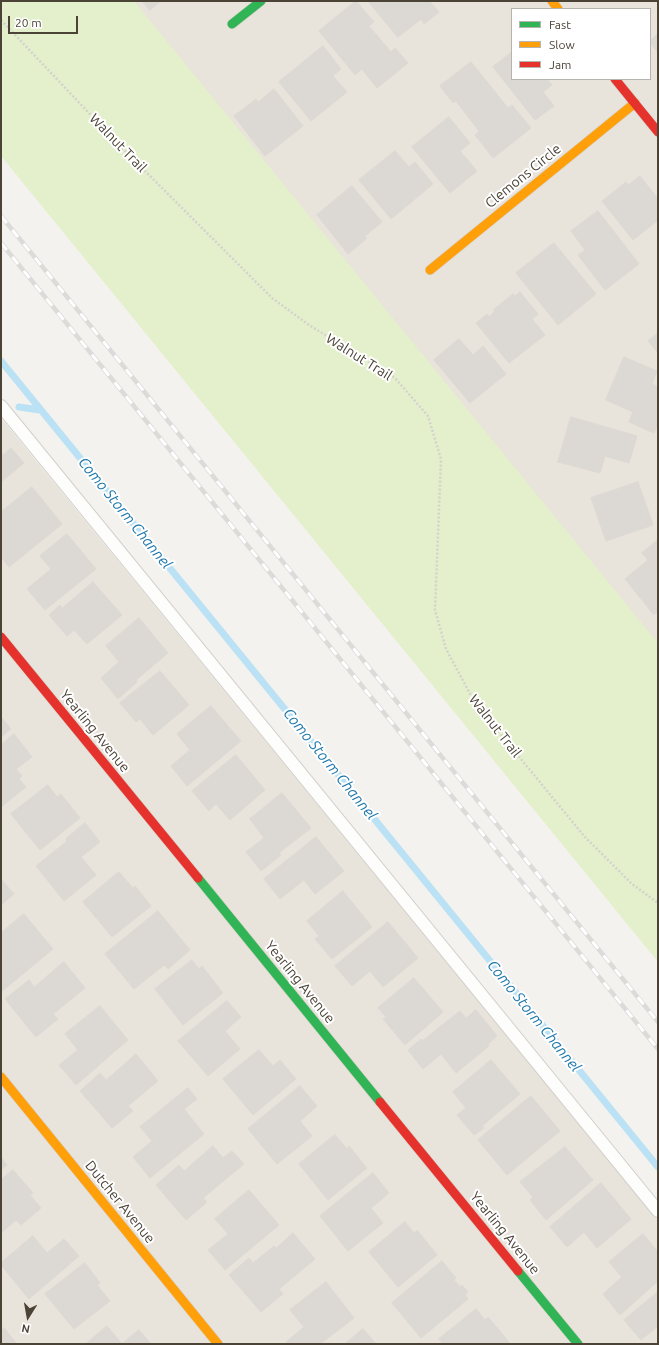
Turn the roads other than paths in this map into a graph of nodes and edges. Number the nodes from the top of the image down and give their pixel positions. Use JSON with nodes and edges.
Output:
{"nodes":[{"id":1,"x":261,"y":1,"type":"edge"},
{"id":2,"x":232,"y":24,"type":"dead end"},
{"id":3,"x":616,"y":80,"type":"edge"},
{"id":4,"x":635,"y":103,"type":"junction"},
{"id":5,"x":658,"y":132,"type":"edge"},
{"id":6,"x":430,"y":270,"type":"dead end"},
{"id":7,"x":1,"y":406,"type":"edge"},
{"id":8,"x":1,"y":637,"type":"edge"},
{"id":9,"x":1,"y":1077,"type":"edge"},
{"id":10,"x":658,"y":1211,"type":"edge"},
{"id":11,"x":218,"y":1344,"type":"edge"},
{"id":12,"x":578,"y":1344,"type":"edge"}],
"edges":[{"from":1,"to":2,"type":"street"},
{"from":3,"to":4,"type":"street"},
{"from":4,"to":5,"type":"street"},
{"from":4,"to":6,"type":"street","name":"Clemons Circle"},
{"from":7,"to":10,"type":"lane"},
{"from":8,"to":12,"type":"street","name":"Yearling Avenue"},
{"from":9,"to":11,"type":"street","name":"Dutcher Avenue"}]}
